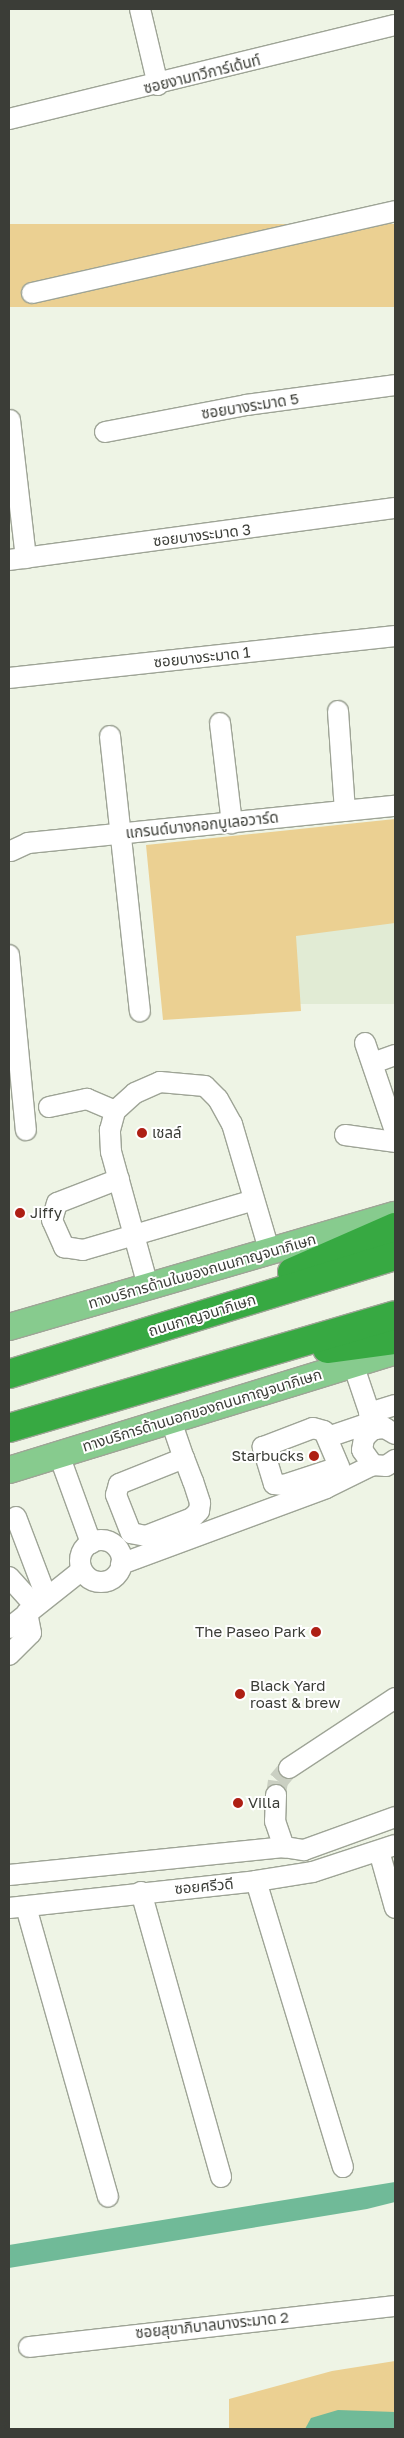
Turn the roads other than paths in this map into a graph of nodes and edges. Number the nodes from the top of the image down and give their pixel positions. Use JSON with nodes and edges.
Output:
{"nodes":[{"id":1,"x":140,"y":9,"type":"edge"},
{"id":2,"x":395,"y":25,"type":"edge"},
{"id":3,"x":158,"y":85,"type":"junction"},
{"id":4,"x":9,"y":119,"type":"edge"},
{"id":5,"x":395,"y":211,"type":"edge"},
{"id":6,"x":32,"y":293,"type":"dead end"},
{"id":7,"x":395,"y":385,"type":"edge"},
{"id":8,"x":10,"y":420,"type":"dead end"},
{"id":9,"x":105,"y":432,"type":"dead end"},
{"id":10,"x":395,"y":508,"type":"edge"},
{"id":11,"x":17,"y":559,"type":"edge"},
{"id":12,"x":395,"y":636,"type":"edge"},
{"id":13,"x":9,"y":678,"type":"edge"},
{"id":14,"x":338,"y":711,"type":"dead end"},
{"id":15,"x":220,"y":723,"type":"dead end"},
{"id":16,"x":110,"y":736,"type":"dead end"},
{"id":17,"x":395,"y":806,"type":"edge"},
{"id":18,"x":345,"y":811,"type":"junction"},
{"id":19,"x":232,"y":823,"type":"junction"},
{"id":20,"x":120,"y":834,"type":"junction"},
{"id":21,"x":10,"y":854,"type":"edge"},
{"id":22,"x":9,"y":963,"type":"edge"},
{"id":23,"x":140,"y":1011,"type":"dead end"},
{"id":24,"x":365,"y":1042,"type":"dead end"},
{"id":25,"x":395,"y":1055,"type":"edge"},
{"id":26,"x":373,"y":1063,"type":"junction"},
{"id":27,"x":49,"y":1107,"type":"dead end"},
{"id":28,"x":115,"y":1111,"type":"junction"},
{"id":29,"x":26,"y":1130,"type":"dead end"},
{"id":30,"x":395,"y":1131,"type":"edge"},
{"id":31,"x":345,"y":1135,"type":"dead end"},
{"id":32,"x":395,"y":1142,"type":"edge"},
{"id":33,"x":119,"y":1180,"type":"junction"},
{"id":34,"x":254,"y":1200,"type":"junction"},
{"id":35,"x":395,"y":1216,"type":"edge"},
{"id":36,"x":395,"y":1227,"type":"edge"},
{"id":37,"x":135,"y":1235,"type":"junction"},
{"id":38,"x":270,"y":1253,"type":"junction"},
{"id":39,"x":395,"y":1256,"type":"edge"},
{"id":40,"x":148,"y":1286,"type":"junction"},
{"id":41,"x":395,"y":1315,"type":"edge"},
{"id":42,"x":172,"y":1324,"type":"junction"},
{"id":43,"x":9,"y":1327,"type":"edge"},
{"id":44,"x":395,"y":1340,"type":"edge"},
{"id":45,"x":395,"y":1351,"type":"edge"},
{"id":46,"x":242,"y":1360,"type":"junction"},
{"id":47,"x":353,"y":1364,"type":"junction"},
{"id":48,"x":9,"y":1374,"type":"edge"},
{"id":49,"x":395,"y":1405,"type":"edge"},
{"id":50,"x":171,"y":1421,"type":"junction"},
{"id":51,"x":372,"y":1421,"type":"junction"},
{"id":52,"x":9,"y":1428,"type":"edge"},
{"id":53,"x":395,"y":1434,"type":"edge"},
{"id":54,"x":328,"y":1437,"type":"junction"},
{"id":55,"x":59,"y":1455,"type":"junction"},
{"id":56,"x":184,"y":1458,"type":"junction"},
{"id":57,"x":382,"y":1464,"type":"edge"},
{"id":58,"x":339,"y":1466,"type":"junction"},
{"id":59,"x":9,"y":1470,"type":"edge"},
{"id":60,"x":16,"y":1517,"type":"dead end"},
{"id":61,"x":91,"y":1543,"type":"junction"},
{"id":62,"x":121,"y":1564,"type":"junction"},
{"id":63,"x":82,"y":1570,"type":"junction"},
{"id":64,"x":9,"y":1577,"type":"edge"},
{"id":65,"x":36,"y":1604,"type":"junction"},
{"id":66,"x":9,"y":1628,"type":"edge"},
{"id":67,"x":9,"y":1655,"type":"edge"},
{"id":68,"x":395,"y":1698,"type":"edge"},
{"id":69,"x":289,"y":1768,"type":"tunnel mouth"},
{"id":70,"x":276,"y":1795,"type":"tunnel mouth"},
{"id":71,"x":395,"y":1817,"type":"edge"},
{"id":72,"x":284,"y":1848,"type":"junction"},
{"id":73,"x":387,"y":1848,"type":"edge"},
{"id":74,"x":10,"y":1871,"type":"edge"},
{"id":75,"x":256,"y":1881,"type":"junction"},
{"id":76,"x":141,"y":1892,"type":"junction"},
{"id":77,"x":17,"y":1908,"type":"edge"},
{"id":78,"x":395,"y":1908,"type":"edge"},
{"id":79,"x":343,"y":2167,"type":"dead end"},
{"id":80,"x":221,"y":2177,"type":"dead end"},
{"id":81,"x":108,"y":2198,"type":"dead end"},
{"id":82,"x":395,"y":2306,"type":"edge"},
{"id":83,"x":29,"y":2347,"type":"dead end"}],
"edges":[{"from":1,"to":3,"type":"street"},
{"from":2,"to":3,"type":"street","name":"ซอยงามทวีการ์เด้นท์"},
{"from":3,"to":4,"type":"street","name":"ซอยงามทวีการ์เด้นท์"},
{"from":5,"to":6,"type":"street"},
{"from":7,"to":9,"type":"street","name":"ซอยบางระมาด 5"},
{"from":8,"to":11,"type":"street"},
{"from":10,"to":11,"type":"street","name":"ซอยบางระมาด 3"},
{"from":12,"to":13,"type":"street","name":"ซอยบางระมาด 1"},
{"from":14,"to":18,"type":"street"},
{"from":15,"to":19,"type":"street"},
{"from":16,"to":20,"type":"street"},
{"from":17,"to":18,"type":"street","name":"แกรนด์บางกอกบูเลอวาร์ด"},
{"from":18,"to":19,"type":"street","name":"แกรนด์บางกอกบูเลอวาร์ด"},
{"from":19,"to":20,"type":"street","name":"แกรนด์บางกอกบูเลอวาร์ด"},
{"from":20,"to":21,"type":"street","name":"แกรนด์บางกอกบูเลอวาร์ด"},
{"from":20,"to":23,"type":"street"},
{"from":22,"to":29,"type":"street"},
{"from":24,"to":26,"type":"street"},
{"from":25,"to":26,"type":"street"},
{"from":26,"to":30,"type":"street"},
{"from":27,"to":28,"type":"street"},
{"from":28,"to":33,"type":"street"},
{"from":28,"to":34,"type":"street"},
{"from":31,"to":32,"type":"street"},
{"from":33,"to":37,"type":"street"},
{"from":33,"to":37,"type":"street"},
{"from":34,"to":37,"type":"street"},
{"from":34,"to":38,"type":"street"},
{"from":35,"to":38,"type":"main road","name":"ทางบริการด้านในของถนนกาญจนาภิเษก"},
{"from":36,"to":42,"type":"highway"},
{"from":37,"to":40,"type":"street"},
{"from":38,"to":40,"type":"main road","name":"ทางบริการด้านในของถนนกาญจนาภิเษก"},
{"from":39,"to":42,"type":"highway","name":"ถนนกาญจนาภิเษก"},
{"from":40,"to":43,"type":"main road","name":"ทางบริการด้านในของถนนกาญจนาภิเษก"},
{"from":41,"to":46,"type":"highway"},
{"from":42,"to":48,"type":"highway","name":"ถนนกาญจนาภิเษก"},
{"from":44,"to":46,"type":"highway"},
{"from":45,"to":47,"type":"main road","name":"ทางบริการด้านนอกของถนนกาญจนาภิเษก"},
{"from":46,"to":52,"type":"highway"},
{"from":47,"to":50,"type":"main road","name":"ทางบริการด้านนอกของถนนกาญจนาภิเษก"},
{"from":47,"to":51,"type":"street"},
{"from":49,"to":51,"type":"street"},
{"from":50,"to":55,"type":"main road","name":"ทางบริการด้านนอกของถนนกาญจนาภิเษก"},
{"from":50,"to":56,"type":"street"},
{"from":51,"to":53,"type":"street"},
{"from":51,"to":54,"type":"street"},
{"from":51,"to":57,"type":"street"},
{"from":54,"to":58,"type":"street"},
{"from":54,"to":58,"type":"street"},
{"from":55,"to":59,"type":"main road","name":"ทางบริการด้านนอกของถนนกาญจนาภิเษก"},
{"from":55,"to":61,"type":"street"},
{"from":56,"to":56,"type":"street"},
{"from":57,"to":58,"type":"street"},
{"from":57,"to":62,"type":"street"},
{"from":60,"to":65,"type":"street"},
{"from":61,"to":62,"type":"street"},
{"from":61,"to":63,"type":"street"},
{"from":62,"to":63,"type":"street"},
{"from":63,"to":65,"type":"street"},
{"from":64,"to":65,"type":"street"},
{"from":65,"to":66,"type":"street"},
{"from":65,"to":67,"type":"street"},
{"from":68,"to":69,"type":"street"},
{"from":70,"to":72,"type":"street"},
{"from":71,"to":72,"type":"street"},
{"from":72,"to":74,"type":"street"},
{"from":73,"to":75,"type":"street","name":"ซอยศรีวดี"},
{"from":73,"to":78,"type":"street"},
{"from":75,"to":76,"type":"street","name":"ซอยศรีวดี"},
{"from":75,"to":79,"type":"street"},
{"from":76,"to":77,"type":"street","name":"ซอยศรีวดี"},
{"from":76,"to":80,"type":"street"},
{"from":77,"to":81,"type":"street"},
{"from":82,"to":83,"type":"street","name":"ซอยสุขาภิบาลบางระมาด 2"}]}
